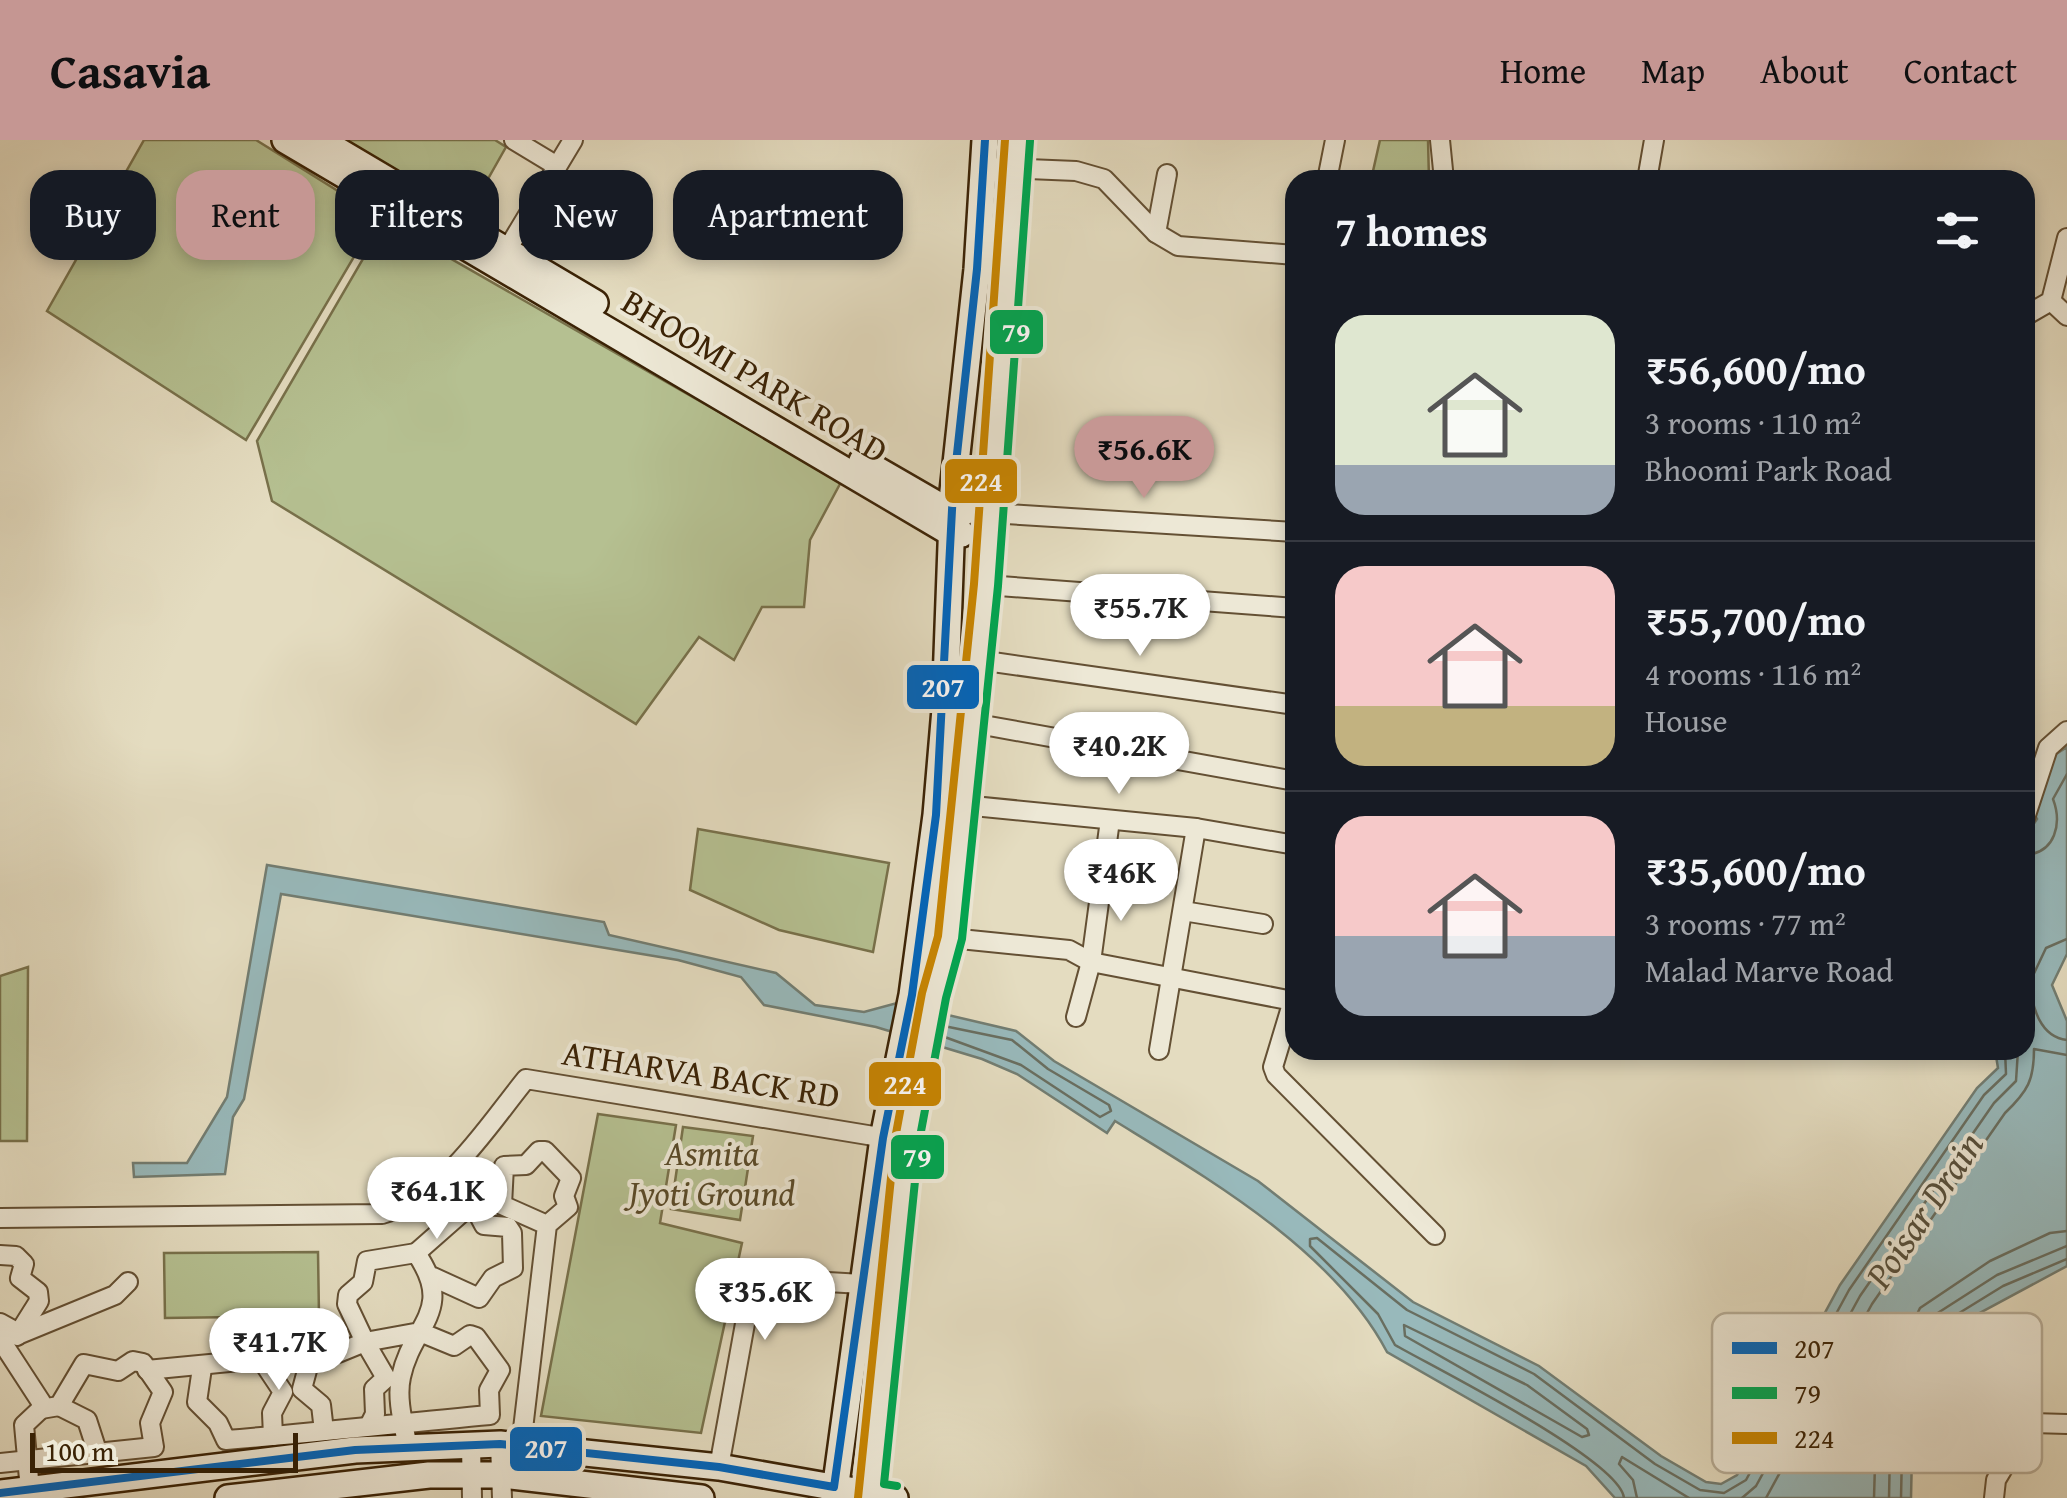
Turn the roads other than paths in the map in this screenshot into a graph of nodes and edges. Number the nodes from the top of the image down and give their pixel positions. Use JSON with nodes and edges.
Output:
{"nodes":[{"id":1,"x":285,"y":140,"type":"edge"},
{"id":2,"x":514,"y":140,"type":"edge"},
{"id":3,"x":573,"y":140,"type":"edge"},
{"id":4,"x":985,"y":140,"type":"edge"},
{"id":5,"x":1018,"y":140,"type":"edge"},
{"id":6,"x":1335,"y":140,"type":"edge"},
{"id":7,"x":1440,"y":140,"type":"edge"},
{"id":8,"x":1654,"y":140,"type":"edge"},
{"id":9,"x":326,"y":150,"type":"edge"},
{"id":10,"x":558,"y":166,"type":"junction"},
{"id":11,"x":984,"y":167,"type":"junction"},
{"id":12,"x":1016,"y":167,"type":"junction"},
{"id":13,"x":1329,"y":170,"type":"edge"},
{"id":14,"x":1443,"y":170,"type":"edge"},
{"id":15,"x":1649,"y":170,"type":"edge"},
{"id":16,"x":1170,"y":178,"type":"dead end"},
{"id":17,"x":1162,"y":236,"type":"junction"},
{"id":18,"x":2067,"y":238,"type":"edge"},
{"id":19,"x":1285,"y":254,"type":"edge"},
{"id":20,"x":502,"y":258,"type":"junction"},
{"id":21,"x":2051,"y":301,"type":"junction"},
{"id":22,"x":2035,"y":310,"type":"edge"},
{"id":23,"x":2067,"y":316,"type":"edge"},
{"id":24,"x":952,"y":523,"type":"junction"},
{"id":25,"x":988,"y":524,"type":"junction"},
{"id":26,"x":1285,"y":532,"type":"edge"},
{"id":27,"x":986,"y":585,"type":"junction"},
{"id":28,"x":1285,"y":607,"type":"edge"},
{"id":29,"x":979,"y":660,"type":"junction"},
{"id":30,"x":1285,"y":703,"type":"edge"},
{"id":31,"x":972,"y":723,"type":"junction"},
{"id":32,"x":2067,"y":731,"type":"edge"},
{"id":33,"x":1285,"y":779,"type":"edge"},
{"id":34,"x":2035,"y":788,"type":"edge"},
{"id":35,"x":950,"y":804,"type":"junction"},
{"id":36,"x":1110,"y":820,"type":"junction"},
{"id":37,"x":1196,"y":828,"type":"junction"},
{"id":38,"x":1285,"y":843,"type":"edge"},
{"id":39,"x":928,"y":875,"type":"junction"},
{"id":40,"x":956,"y":876,"type":"junction"},
{"id":41,"x":1182,"y":911,"type":"junction"},
{"id":42,"x":1263,"y":924,"type":"dead end"},
{"id":43,"x":950,"y":938,"type":"junction"},
{"id":44,"x":1091,"y":962,"type":"junction"},
{"id":45,"x":1170,"y":978,"type":"junction"},
{"id":46,"x":1285,"y":997,"type":"edge"},
{"id":47,"x":1076,"y":1017,"type":"dead end"},
{"id":48,"x":1285,"y":1028,"type":"edge"},
{"id":49,"x":1158,"y":1050,"type":"dead end"},
{"id":50,"x":895,"y":1139,"type":"junction"},
{"id":51,"x":0,"y":1218,"type":"edge"},
{"id":52,"x":1435,"y":1235,"type":"dead end"},
{"id":53,"x":546,"y":1238,"type":"junction"},
{"id":54,"x":512,"y":1241,"type":"junction"},
{"id":55,"x":416,"y":1254,"type":"junction"},
{"id":56,"x":0,"y":1255,"type":"edge"},
{"id":57,"x":433,"y":1278,"type":"junction"},
{"id":58,"x":128,"y":1282,"type":"dead end"},
{"id":59,"x":862,"y":1284,"type":"junction"},
{"id":60,"x":0,"y":1323,"type":"edge"},
{"id":61,"x":420,"y":1332,"type":"junction"},
{"id":62,"x":20,"y":1334,"type":"junction"},
{"id":63,"x":0,"y":1339,"type":"edge"},
{"id":64,"x":365,"y":1342,"type":"junction"},
{"id":65,"x":312,"y":1352,"type":"junction"},
{"id":66,"x":261,"y":1359,"type":"junction"},
{"id":67,"x":202,"y":1368,"type":"junction"},
{"id":68,"x":147,"y":1370,"type":"junction"},
{"id":69,"x":162,"y":1401,"type":"junction"},
{"id":70,"x":197,"y":1402,"type":"junction"},
{"id":71,"x":50,"y":1408,"type":"junction"},
{"id":72,"x":525,"y":1413,"type":"junction"},
{"id":73,"x":490,"y":1415,"type":"junction"},
{"id":74,"x":2042,"y":1423,"type":"edge"},
{"id":75,"x":2067,"y":1424,"type":"edge"},
{"id":76,"x":369,"y":1426,"type":"junction"},
{"id":77,"x":324,"y":1431,"type":"junction"},
{"id":78,"x":406,"y":1435,"type":"junction"},
{"id":79,"x":274,"y":1436,"type":"junction"},
{"id":80,"x":471,"y":1445,"type":"junction"},
{"id":81,"x":511,"y":1445,"type":"junction"},
{"id":82,"x":98,"y":1454,"type":"junction"},
{"id":83,"x":27,"y":1461,"type":"junction"},
{"id":84,"x":0,"y":1463,"type":"edge"},
{"id":85,"x":719,"y":1467,"type":"junction"},
{"id":86,"x":2000,"y":1473,"type":"edge"},
{"id":87,"x":473,"y":1486,"type":"edge"},
{"id":88,"x":502,"y":1486,"type":"edge"},
{"id":89,"x":30,"y":1490,"type":"junction"},
{"id":90,"x":834,"y":1492,"type":"edge"},
{"id":91,"x":0,"y":1494,"type":"edge"},
{"id":92,"x":878,"y":1496,"type":"edge"},
{"id":93,"x":228,"y":1498,"type":"edge"},
{"id":94,"x":701,"y":1498,"type":"edge"},
{"id":95,"x":1994,"y":1498,"type":"edge"}],
"edges":[{"from":1,"to":9,"type":"main road","name":"BHOOMI PARK ROAD"},
{"from":2,"to":10,"type":"street"},
{"from":3,"to":10,"type":"street"},
{"from":4,"to":11,"type":"main road"},
{"from":5,"to":12,"type":"main road"},
{"from":6,"to":13,"type":"street"},
{"from":7,"to":14,"type":"street"},
{"from":8,"to":15,"type":"street"},
{"from":9,"to":20,"type":"main road","name":"BHOOMI PARK ROAD"},
{"from":10,"to":20,"type":"street"},
{"from":11,"to":12,"type":"street"},
{"from":11,"to":24,"type":"main road"},
{"from":12,"to":17,"type":"street"},
{"from":12,"to":25,"type":"main road"},
{"from":16,"to":17,"type":"street"},
{"from":17,"to":19,"type":"street"},
{"from":18,"to":21,"type":"street"},
{"from":20,"to":24,"type":"main road","name":"BHOOMI PARK ROAD"},
{"from":21,"to":22,"type":"street"},
{"from":21,"to":23,"type":"street"},
{"from":24,"to":25,"type":"main road","name":"BHOOMI PARK ROAD"},
{"from":24,"to":35,"type":"main road"},
{"from":25,"to":26,"type":"street"},
{"from":25,"to":27,"type":"main road"},
{"from":27,"to":28,"type":"street"},
{"from":27,"to":29,"type":"main road"},
{"from":29,"to":30,"type":"street"},
{"from":29,"to":31,"type":"main road"},
{"from":31,"to":33,"type":"street"},
{"from":31,"to":35,"type":"main road"},
{"from":32,"to":34,"type":"street"},
{"from":35,"to":36,"type":"street"},
{"from":35,"to":39,"type":"main road"},
{"from":35,"to":40,"type":"main road"},
{"from":36,"to":37,"type":"street"},
{"from":36,"to":44,"type":"street"},
{"from":37,"to":38,"type":"street"},
{"from":37,"to":41,"type":"street"},
{"from":39,"to":40,"type":"main road"},
{"from":39,"to":50,"type":"main road"},
{"from":40,"to":43,"type":"main road"},
{"from":41,"to":42,"type":"street"},
{"from":41,"to":45,"type":"street"},
{"from":43,"to":44,"type":"street"},
{"from":43,"to":50,"type":"main road"},
{"from":44,"to":45,"type":"street"},
{"from":44,"to":47,"type":"street"},
{"from":45,"to":46,"type":"street"},
{"from":45,"to":49,"type":"street"},
{"from":48,"to":52,"type":"street"},
{"from":50,"to":51,"type":"street","name":"ATHARVA BACK RD"},
{"from":50,"to":59,"type":"main road"},
{"from":50,"to":92,"type":"main road"},
{"from":53,"to":53,"type":"street"},
{"from":53,"to":54,"type":"street"},
{"from":53,"to":72,"type":"street"},
{"from":54,"to":55,"type":"street"},
{"from":54,"to":57,"type":"street"},
{"from":55,"to":57,"type":"street"},
{"from":55,"to":64,"type":"street"},
{"from":56,"to":62,"type":"street"},
{"from":57,"to":61,"type":"street"},
{"from":58,"to":62,"type":"street"},
{"from":59,"to":85,"type":"street"},
{"from":59,"to":90,"type":"main road"},
{"from":60,"to":62,"type":"street"},
{"from":61,"to":64,"type":"street"},
{"from":61,"to":73,"type":"street"},
{"from":61,"to":78,"type":"street"},
{"from":62,"to":63,"type":"street"},
{"from":63,"to":71,"type":"street"},
{"from":64,"to":65,"type":"street"},
{"from":64,"to":76,"type":"street"},
{"from":65,"to":66,"type":"street"},
{"from":65,"to":77,"type":"street"},
{"from":66,"to":67,"type":"street"},
{"from":66,"to":79,"type":"street"},
{"from":67,"to":68,"type":"street"},
{"from":67,"to":70,"type":"street"},
{"from":68,"to":69,"type":"street"},
{"from":68,"to":71,"type":"street"},
{"from":69,"to":70,"type":"street"},
{"from":69,"to":82,"type":"street"},
{"from":70,"to":79,"type":"street"},
{"from":71,"to":82,"type":"street"},
{"from":71,"to":83,"type":"street"},
{"from":72,"to":73,"type":"street"},
{"from":72,"to":81,"type":"street"},
{"from":73,"to":78,"type":"street"},
{"from":74,"to":75,"type":"street"},
{"from":76,"to":77,"type":"street"},
{"from":76,"to":78,"type":"street"},
{"from":77,"to":79,"type":"street"},
{"from":78,"to":80,"type":"main road"},
{"from":78,"to":89,"type":"main road"},
{"from":80,"to":81,"type":"main road"},
{"from":80,"to":87,"type":"street"},
{"from":81,"to":85,"type":"main road"},
{"from":81,"to":88,"type":"street"},
{"from":82,"to":83,"type":"street"},
{"from":83,"to":84,"type":"street"},
{"from":83,"to":89,"type":"street"},
{"from":85,"to":90,"type":"main road"},
{"from":86,"to":95,"type":"street"},
{"from":87,"to":88,"type":"main road"},
{"from":87,"to":93,"type":"main road"},
{"from":88,"to":94,"type":"main road"},
{"from":89,"to":91,"type":"main road"},
{"from":90,"to":92,"type":"main road"}]}
